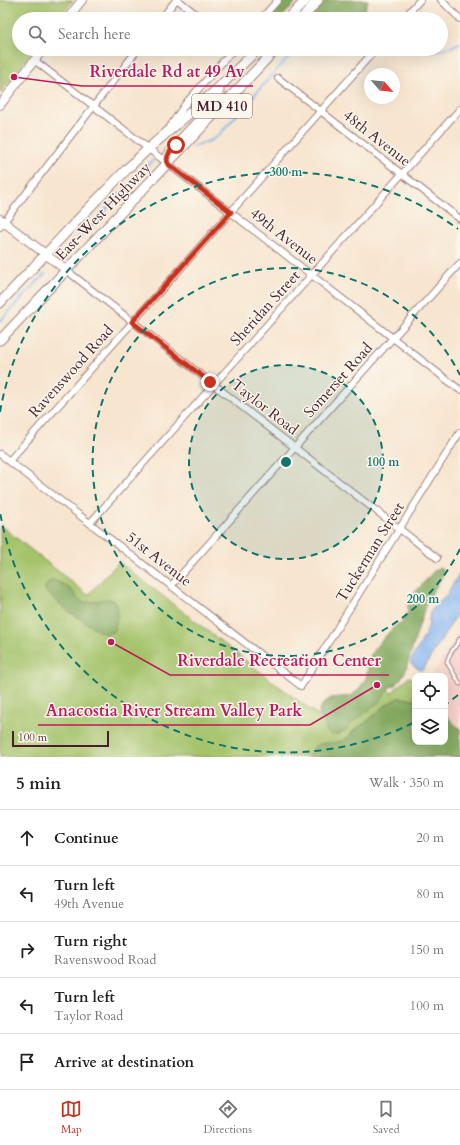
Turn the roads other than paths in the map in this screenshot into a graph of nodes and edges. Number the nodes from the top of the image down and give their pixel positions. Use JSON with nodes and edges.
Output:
{"nodes":[{"id":1,"x":82,"y":0,"type":"edge"},
{"id":2,"x":177,"y":0,"type":"edge"},
{"id":3,"x":278,"y":0,"type":"edge"},
{"id":4,"x":306,"y":0,"type":"edge"},
{"id":5,"x":318,"y":0,"type":"edge"},
{"id":6,"x":420,"y":0,"type":"edge"},
{"id":7,"x":441,"y":0,"type":"edge"},
{"id":8,"x":73,"y":12,"type":"edge"},
{"id":9,"x":168,"y":12,"type":"edge"},
{"id":10,"x":193,"y":12,"type":"edge"},
{"id":11,"x":267,"y":12,"type":"edge"},
{"id":12,"x":295,"y":12,"type":"edge"},
{"id":13,"x":308,"y":12,"type":"edge"},
{"id":14,"x":409,"y":12,"type":"edge"},
{"id":15,"x":460,"y":19,"type":"edge"},
{"id":16,"x":37,"y":56,"type":"edge"},
{"id":17,"x":133,"y":56,"type":"edge"},
{"id":18,"x":228,"y":56,"type":"edge"},
{"id":19,"x":251,"y":56,"type":"edge"},
{"id":20,"x":269,"y":56,"type":"edge"},
{"id":21,"x":370,"y":56,"type":"edge"},
{"id":22,"x":34,"y":60,"type":"junction"},
{"id":23,"x":234,"y":73,"type":"junction"},
{"id":24,"x":278,"y":78,"type":"dead end"},
{"id":25,"x":0,"y":105,"type":"edge"},
{"id":26,"x":94,"y":106,"type":"junction"},
{"id":27,"x":460,"y":109,"type":"edge"},
{"id":28,"x":321,"y":111,"type":"junction"},
{"id":29,"x":164,"y":135,"type":"junction"},
{"id":30,"x":148,"y":148,"type":"junction"},
{"id":31,"x":168,"y":164,"type":"junction"},
{"id":32,"x":402,"y":174,"type":"junction"},
{"id":33,"x":231,"y":212,"type":"junction"},
{"id":34,"x":460,"y":219,"type":"edge"},
{"id":35,"x":1,"y":223,"type":"edge"},
{"id":36,"x":45,"y":254,"type":"junction"},
{"id":37,"x":460,"y":262,"type":"edge"},
{"id":38,"x":66,"y":270,"type":"junction"},
{"id":39,"x":312,"y":275,"type":"junction"},
{"id":40,"x":0,"y":303,"type":"edge"},
{"id":41,"x":132,"y":322,"type":"junction"},
{"id":42,"x":393,"y":338,"type":"junction"},
{"id":43,"x":0,"y":340,"type":"edge"},
{"id":44,"x":214,"y":385,"type":"junction"},
{"id":45,"x":460,"y":390,"type":"edge"},
{"id":46,"x":460,"y":432,"type":"edge"},
{"id":47,"x":295,"y":448,"type":"junction"},
{"id":48,"x":0,"y":454,"type":"edge"},
{"id":49,"x":8,"y":461,"type":"junction"},
{"id":50,"x":90,"y":523,"type":"junction"},
{"id":51,"x":400,"y":529,"type":"junction"},
{"id":52,"x":438,"y":558,"type":"dead end"},
{"id":53,"x":171,"y":586,"type":"junction"},
{"id":54,"x":460,"y":639,"type":"edge"},
{"id":55,"x":460,"y":684,"type":"edge"},
{"id":56,"x":301,"y":686,"type":"joint"}],
"edges":[{"from":1,"to":8,"type":"street"},
{"from":2,"to":9,"type":"street"},
{"from":2,"to":10,"type":"street"},
{"from":3,"to":11,"type":"street"},
{"from":4,"to":12,"type":"main road"},
{"from":5,"to":13,"type":"main road"},
{"from":6,"to":14,"type":"street"},
{"from":7,"to":15,"type":"street"},
{"from":16,"to":22,"type":"street"},
{"from":17,"to":26,"type":"street"},
{"from":18,"to":29,"type":"street"},
{"from":19,"to":23,"type":"main road","name":"East-West Highway","number":"MD 410"},
{"from":20,"to":31,"type":"main road","name":"East-West Highway","number":"MD 410"},
{"from":21,"to":28,"type":"street","name":"Ravenswood Road"},
{"from":22,"to":25,"type":"street"},
{"from":22,"to":26,"type":"street","name":"49th Avenue"},
{"from":23,"to":29,"type":"main road","name":"East-West Highway","number":"MD 410"},
{"from":23,"to":31,"type":"main road"},
{"from":24,"to":28,"type":"street","name":"48th Avenue"},
{"from":26,"to":30,"type":"street","name":"49th Avenue"},
{"from":26,"to":35,"type":"street"},
{"from":27,"to":32,"type":"street","name":"Sheridan Street"},
{"from":28,"to":32,"type":"street","name":"48th Avenue"},
{"from":28,"to":33,"type":"street","name":"Ravenswood Road"},
{"from":29,"to":30,"type":"main road","name":"East-West Highway","number":"MD 410"},
{"from":30,"to":31,"type":"street","name":"49th Avenue"},
{"from":30,"to":36,"type":"main road","name":"East-West Highway","number":"MD 410"},
{"from":31,"to":33,"type":"street","name":"49th Avenue"},
{"from":31,"to":38,"type":"main road","name":"East-West Highway","number":"MD 410"},
{"from":32,"to":34,"type":"street","name":"48th Avenue"},
{"from":32,"to":39,"type":"street","name":"Sheridan Street"},
{"from":33,"to":39,"type":"street","name":"49th Avenue"},
{"from":33,"to":41,"type":"street","name":"Ravenswood Road"},
{"from":35,"to":36,"type":"street","name":"Taylor Road"},
{"from":36,"to":38,"type":"street","name":"Taylor Road"},
{"from":36,"to":40,"type":"main road","name":"East-West Highway","number":"MD 410"},
{"from":37,"to":42,"type":"street","name":"Somerset Road"},
{"from":38,"to":41,"type":"street","name":"Taylor Road"},
{"from":38,"to":43,"type":"main road","name":"East-West Highway","number":"MD 410"},
{"from":39,"to":42,"type":"street","name":"49th Avenue"},
{"from":39,"to":44,"type":"street","name":"Sheridan Street"},
{"from":41,"to":44,"type":"street","name":"Taylor Road"},
{"from":41,"to":49,"type":"street","name":"Ravenswood Road"},
{"from":42,"to":45,"type":"street","name":"49th Avenue"},
{"from":42,"to":47,"type":"street","name":"Somerset Road"},
{"from":44,"to":47,"type":"street","name":"Taylor Road"},
{"from":44,"to":50,"type":"street","name":"Sheridan Street"},
{"from":46,"to":51,"type":"street","name":"Tuckerman Street"},
{"from":47,"to":51,"type":"street","name":"Taylor Road"},
{"from":47,"to":53,"type":"street","name":"Somerset Road"},
{"from":48,"to":49,"type":"street","name":"51st Avenue"},
{"from":49,"to":50,"type":"street","name":"51st Avenue"},
{"from":50,"to":53,"type":"street","name":"51st Avenue"},
{"from":51,"to":52,"type":"street","name":"Taylor Road"},
{"from":51,"to":56,"type":"street","name":"Tuckerman Street"},
{"from":53,"to":56,"type":"street","name":"51st Avenue"},
{"from":54,"to":55,"type":"lane"}]}
